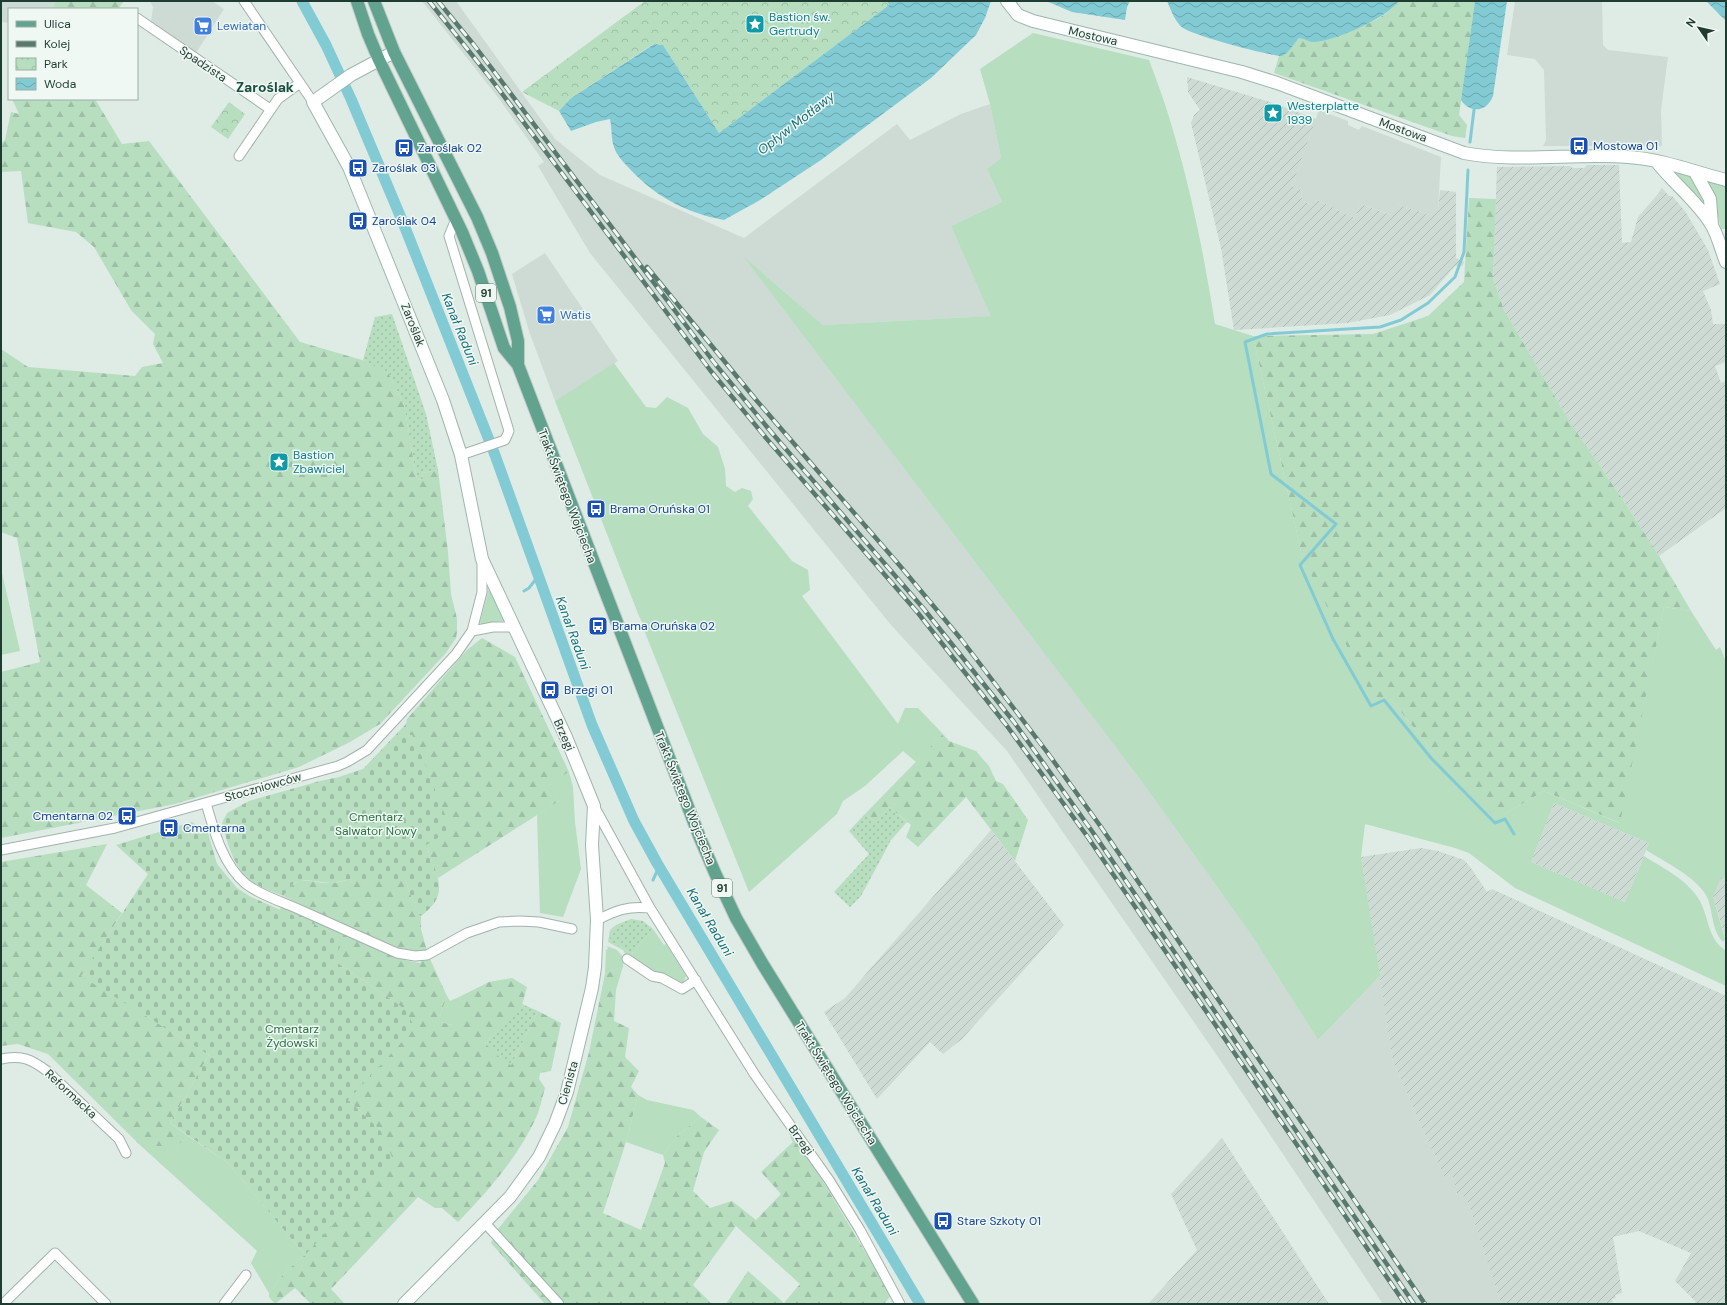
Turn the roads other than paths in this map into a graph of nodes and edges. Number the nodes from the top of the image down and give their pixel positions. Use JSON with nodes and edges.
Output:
{"nodes":[{"id":1,"x":244,"y":1,"type":"edge"},
{"id":2,"x":356,"y":1,"type":"edge"},
{"id":3,"x":1007,"y":1,"type":"edge"},
{"id":4,"x":375,"y":3,"type":"edge"},
{"id":5,"x":138,"y":19,"type":"edge"},
{"id":6,"x":394,"y":52,"type":"junction"},
{"id":7,"x":379,"y":60,"type":"junction"},
{"id":8,"x":300,"y":83,"type":"junction"},
{"id":9,"x":313,"y":102,"type":"junction"},
{"id":10,"x":270,"y":109,"type":"junction"},
{"id":11,"x":239,"y":156,"type":"dead end"},
{"id":12,"x":1656,"y":161,"type":"junction"},
{"id":13,"x":1695,"y":172,"type":"junction"},
{"id":14,"x":1726,"y":180,"type":"edge"},
{"id":15,"x":456,"y":219,"type":"junction"},
{"id":16,"x":1712,"y":225,"type":"junction"},
{"id":17,"x":1723,"y":242,"type":"edge"},
{"id":18,"x":1726,"y":262,"type":"edge"},
{"id":19,"x":518,"y":365,"type":"junction"},
{"id":20,"x":461,"y":455,"type":"junction"},
{"id":21,"x":482,"y":559,"type":"junction"},
{"id":22,"x":514,"y":627,"type":"junction"},
{"id":23,"x":472,"y":631,"type":"junction"},
{"id":24,"x":206,"y":803,"type":"junction"},
{"id":25,"x":594,"y":806,"type":"junction"},
{"id":26,"x":1,"y":850,"type":"edge"},
{"id":27,"x":650,"y":908,"type":"junction"},
{"id":28,"x":597,"y":920,"type":"junction"},
{"id":29,"x":572,"y":929,"type":"dead end"},
{"id":30,"x":627,"y":959,"type":"dead end"},
{"id":31,"x":696,"y":980,"type":"junction"},
{"id":32,"x":1,"y":1059,"type":"edge"},
{"id":33,"x":126,"y":1153,"type":"dead end"},
{"id":34,"x":486,"y":1223,"type":"junction"},
{"id":35,"x":246,"y":1275,"type":"dead end"},
{"id":36,"x":898,"y":1303,"type":"edge"},
{"id":37,"x":3,"y":1304,"type":"edge"},
{"id":38,"x":106,"y":1304,"type":"edge"},
{"id":39,"x":224,"y":1304,"type":"edge"},
{"id":40,"x":404,"y":1304,"type":"edge"},
{"id":41,"x":559,"y":1304,"type":"edge"},
{"id":42,"x":973,"y":1304,"type":"edge"}],
"edges":[{"from":1,"to":8,"type":"street","name":"Zaroślak"},
{"from":2,"to":7,"type":"main road","name":"Trakt Świętego Wojciecha","number":"91"},
{"from":3,"to":12,"type":"street","name":"Mostowa"},
{"from":4,"to":6,"type":"main road","name":"Trakt Świętego Wojciecha"},
{"from":5,"to":10,"type":"street","name":"Spadzista"},
{"from":6,"to":7,"type":"street"},
{"from":6,"to":19,"type":"main road","name":"Trakt Świętego Wojciecha"},
{"from":7,"to":9,"type":"street"},
{"from":7,"to":15,"type":"main road","name":"Trakt Świętego Wojciecha","number":"91"},
{"from":8,"to":9,"type":"street","name":"Zaroślak"},
{"from":8,"to":10,"type":"street"},
{"from":9,"to":20,"type":"street","name":"Zaroślak"},
{"from":10,"to":11,"type":"street"},
{"from":12,"to":13,"type":"street","name":"Mostowa"},
{"from":12,"to":16,"type":"street"},
{"from":13,"to":14,"type":"street","name":"Mostowa"},
{"from":13,"to":16,"type":"street"},
{"from":15,"to":19,"type":"main road","name":"Trakt Świętego Wojciecha","number":"91"},
{"from":15,"to":20,"type":"street"},
{"from":16,"to":17,"type":"street"},
{"from":17,"to":18,"type":"street"},
{"from":19,"to":42,"type":"main road","name":"Trakt Świętego Wojciecha","number":"91"},
{"from":20,"to":21,"type":"street","name":"Zaroślak"},
{"from":21,"to":22,"type":"street","name":"Brzegi"},
{"from":21,"to":23,"type":"street","name":"Stoczniowców"},
{"from":22,"to":23,"type":"street"},
{"from":22,"to":25,"type":"street","name":"Brzegi"},
{"from":23,"to":24,"type":"street","name":"Stoczniowców"},
{"from":24,"to":26,"type":"street","name":"Stoczniowców"},
{"from":24,"to":29,"type":"street"},
{"from":25,"to":27,"type":"street","name":"Brzegi"},
{"from":25,"to":28,"type":"street","name":"Cienista"},
{"from":27,"to":28,"type":"street"},
{"from":27,"to":31,"type":"street","name":"Brzegi"},
{"from":28,"to":34,"type":"street","name":"Cienista"},
{"from":30,"to":31,"type":"street"},
{"from":31,"to":36,"type":"street","name":"Brzegi"},
{"from":32,"to":33,"type":"street","name":"Reformacka"},
{"from":34,"to":40,"type":"street","name":"Cienista"},
{"from":34,"to":41,"type":"street"},
{"from":35,"to":39,"type":"street"},
{"from":37,"to":38,"type":"street"}]}
